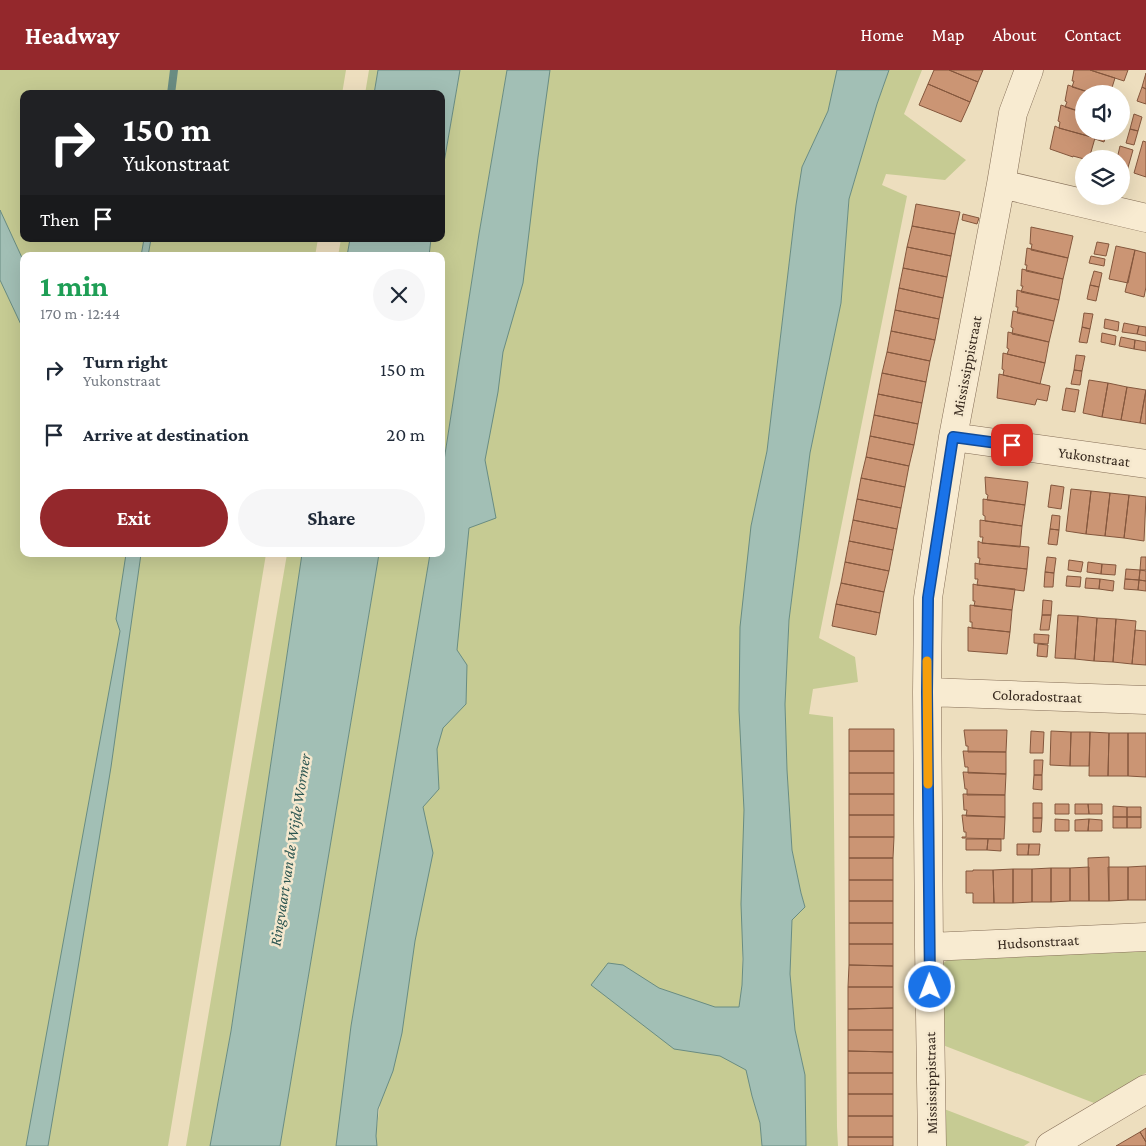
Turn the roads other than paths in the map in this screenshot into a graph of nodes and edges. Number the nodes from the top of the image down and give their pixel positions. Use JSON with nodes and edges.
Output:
{"nodes":[{"id":1,"x":1029,"y":70,"type":"edge"},
{"id":2,"x":1001,"y":184,"type":"junction"},
{"id":3,"x":1146,"y":218,"type":"edge"},
{"id":4,"x":953,"y":437,"type":"junction"},
{"id":5,"x":1146,"y":464,"type":"edge"},
{"id":6,"x":927,"y":692,"type":"junction"},
{"id":7,"x":1146,"y":700,"type":"edge"},
{"id":8,"x":1146,"y":937,"type":"edge"},
{"id":9,"x":929,"y":947,"type":"junction"},
{"id":10,"x":1146,"y":1089,"type":"edge"},
{"id":11,"x":932,"y":1146,"type":"edge"},
{"id":12,"x":1050,"y":1146,"type":"edge"}],
"edges":[{"from":1,"to":2,"type":"street","name":"Mississippistraat"},
{"from":2,"to":3,"type":"street"},
{"from":2,"to":4,"type":"street","name":"Mississippistraat"},
{"from":4,"to":5,"type":"street","name":"Yukonstraat"},
{"from":4,"to":6,"type":"street","name":"Mississippistraat"},
{"from":6,"to":7,"type":"street","name":"Coloradostraat"},
{"from":6,"to":9,"type":"street","name":"Mississippistraat"},
{"from":8,"to":9,"type":"street","name":"Hudsonstraat"},
{"from":9,"to":11,"type":"street","name":"Mississippistraat"},
{"from":10,"to":12,"type":"street"}]}
